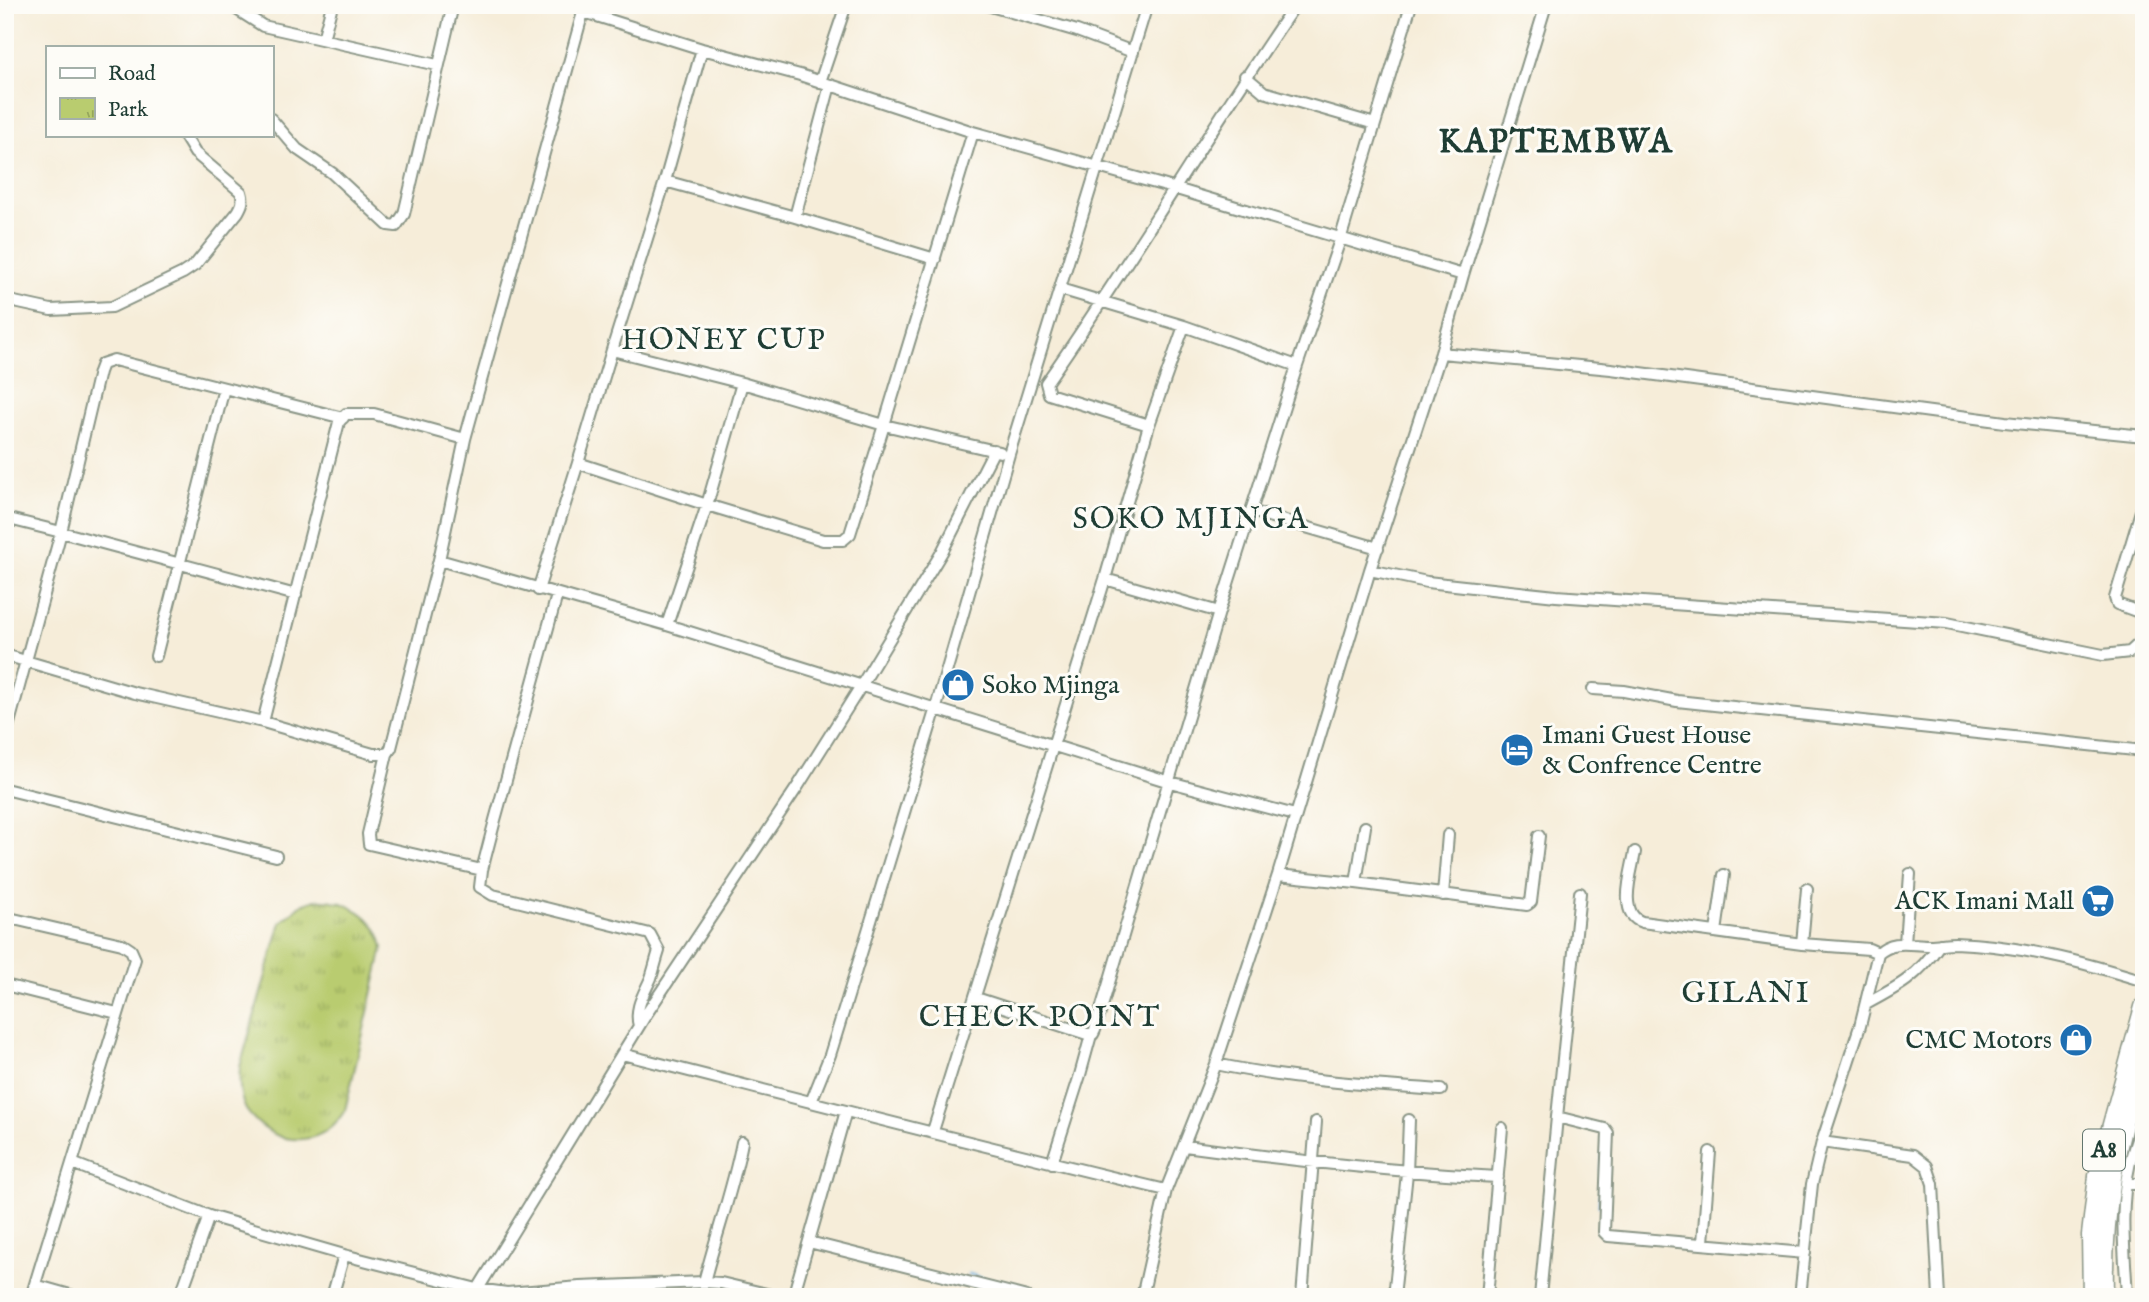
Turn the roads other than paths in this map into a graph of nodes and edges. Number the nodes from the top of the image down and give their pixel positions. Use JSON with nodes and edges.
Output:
{"nodes":[{"id":1,"x":230,"y":5,"type":"edge"},
{"id":2,"x":332,"y":5,"type":"edge"},
{"id":3,"x":453,"y":5,"type":"edge"},
{"id":4,"x":846,"y":5,"type":"edge"},
{"id":5,"x":988,"y":5,"type":"edge"},
{"id":6,"x":1147,"y":5,"type":"edge"},
{"id":7,"x":1294,"y":5,"type":"edge"},
{"id":8,"x":1546,"y":5,"type":"edge"},
{"id":9,"x":1408,"y":6,"type":"edge"},
{"id":10,"x":584,"y":8,"type":"edge"},
{"id":11,"x":323,"y":40,"type":"junction"},
{"id":12,"x":702,"y":49,"type":"junction"},
{"id":13,"x":1133,"y":52,"type":"junction"},
{"id":14,"x":438,"y":65,"type":"junction"},
{"id":15,"x":1245,"y":76,"type":"junction"},
{"id":16,"x":825,"y":83,"type":"junction"},
{"id":17,"x":273,"y":121,"type":"edge"},
{"id":18,"x":1375,"y":124,"type":"junction"},
{"id":19,"x":972,"y":132,"type":"junction"},
{"id":20,"x":185,"y":136,"type":"edge"},
{"id":21,"x":1098,"y":167,"type":"junction"},
{"id":22,"x":665,"y":181,"type":"junction"},
{"id":23,"x":1174,"y":188,"type":"junction"},
{"id":24,"x":795,"y":217,"type":"junction"},
{"id":25,"x":1340,"y":240,"type":"junction"},
{"id":26,"x":936,"y":260,"type":"junction"},
{"id":27,"x":1463,"y":275,"type":"junction"},
{"id":28,"x":1060,"y":289,"type":"junction"},
{"id":29,"x":5,"y":300,"type":"edge"},
{"id":30,"x":1103,"y":302,"type":"junction"},
{"id":31,"x":1184,"y":326,"type":"junction"},
{"id":32,"x":612,"y":350,"type":"junction"},
{"id":33,"x":1441,"y":353,"type":"junction"},
{"id":34,"x":1297,"y":366,"type":"junction"},
{"id":35,"x":743,"y":383,"type":"junction"},
{"id":36,"x":224,"y":388,"type":"junction"},
{"id":37,"x":343,"y":418,"type":"junction"},
{"id":38,"x":884,"y":425,"type":"junction"},
{"id":39,"x":1149,"y":425,"type":"junction"},
{"id":40,"x":2144,"y":436,"type":"edge"},
{"id":41,"x":466,"y":439,"type":"junction"},
{"id":42,"x":994,"y":450,"type":"junction"},
{"id":43,"x":1009,"y":454,"type":"junction"},
{"id":44,"x":578,"y":463,"type":"junction"},
{"id":45,"x":2144,"y":501,"type":"edge"},
{"id":46,"x":707,"y":505,"type":"junction"},
{"id":47,"x":1251,"y":511,"type":"junction"},
{"id":48,"x":5,"y":519,"type":"edge"},
{"id":49,"x":61,"y":532,"type":"junction"},
{"id":50,"x":1378,"y":548,"type":"junction"},
{"id":51,"x":439,"y":560,"type":"junction"},
{"id":52,"x":179,"y":562,"type":"junction"},
{"id":53,"x":1370,"y":569,"type":"junction"},
{"id":54,"x":1104,"y":579,"type":"junction"},
{"id":55,"x":538,"y":590,"type":"junction"},
{"id":56,"x":296,"y":595,"type":"junction"},
{"id":57,"x":557,"y":595,"type":"junction"},
{"id":58,"x":1219,"y":612,"type":"junction"},
{"id":59,"x":2144,"y":614,"type":"edge"},
{"id":60,"x":667,"y":625,"type":"junction"},
{"id":61,"x":2144,"y":639,"type":"edge"},
{"id":62,"x":5,"y":655,"type":"edge"},
{"id":63,"x":156,"y":656,"type":"dead end"},
{"id":64,"x":25,"y":660,"type":"junction"},
{"id":65,"x":861,"y":686,"type":"junction"},
{"id":66,"x":1593,"y":689,"type":"dead end"},
{"id":67,"x":935,"y":711,"type":"junction"},
{"id":68,"x":263,"y":723,"type":"junction"},
{"id":69,"x":5,"y":738,"type":"edge"},
{"id":70,"x":1052,"y":746,"type":"junction"},
{"id":71,"x":2144,"y":751,"type":"edge"},
{"id":72,"x":387,"y":754,"type":"junction"},
{"id":73,"x":1170,"y":782,"type":"junction"},
{"id":74,"x":5,"y":789,"type":"edge"},
{"id":75,"x":1295,"y":815,"type":"junction"},
{"id":76,"x":1365,"y":827,"type":"dead end"},
{"id":77,"x":1448,"y":835,"type":"dead end"},
{"id":78,"x":1539,"y":836,"type":"dead end"},
{"id":79,"x":1635,"y":852,"type":"dead end"},
{"id":80,"x":276,"y":856,"type":"dead end"},
{"id":81,"x":482,"y":870,"type":"junction"},
{"id":82,"x":1910,"y":874,"type":"dead end"},
{"id":83,"x":1278,"y":875,"type":"junction"},
{"id":84,"x":1724,"y":875,"type":"dead end"},
{"id":85,"x":1356,"y":883,"type":"junction"},
{"id":86,"x":1807,"y":889,"type":"dead end"},
{"id":87,"x":1580,"y":893,"type":"dead end"},
{"id":88,"x":1443,"y":895,"type":"junction"},
{"id":89,"x":5,"y":917,"type":"edge"},
{"id":90,"x":1716,"y":932,"type":"junction"},
{"id":91,"x":1905,"y":943,"type":"junction"},
{"id":92,"x":1802,"y":944,"type":"junction"},
{"id":93,"x":1940,"y":944,"type":"junction"},
{"id":94,"x":1878,"y":953,"type":"junction"},
{"id":95,"x":2144,"y":981,"type":"edge"},
{"id":96,"x":5,"y":985,"type":"edge"},
{"id":97,"x":976,"y":998,"type":"junction"},
{"id":98,"x":1866,"y":1004,"type":"junction"},
{"id":99,"x":2144,"y":1007,"type":"edge"},
{"id":100,"x":117,"y":1013,"type":"junction"},
{"id":101,"x":639,"y":1026,"type":"junction"},
{"id":102,"x":1091,"y":1035,"type":"junction"},
{"id":103,"x":622,"y":1054,"type":"junction"},
{"id":104,"x":2144,"y":1056,"type":"edge"},
{"id":105,"x":1216,"y":1064,"type":"junction"},
{"id":106,"x":1441,"y":1090,"type":"dead end"},
{"id":107,"x":811,"y":1101,"type":"junction"},
{"id":108,"x":846,"y":1111,"type":"junction"},
{"id":109,"x":1557,"y":1117,"type":"junction"},
{"id":110,"x":1409,"y":1120,"type":"dead end"},
{"id":111,"x":2144,"y":1121,"type":"edge"},
{"id":112,"x":1316,"y":1122,"type":"dead end"},
{"id":113,"x":1502,"y":1128,"type":"dead end"},
{"id":114,"x":933,"y":1132,"type":"junction"},
{"id":115,"x":741,"y":1142,"type":"dead end"},
{"id":116,"x":1822,"y":1142,"type":"junction"},
{"id":117,"x":1185,"y":1146,"type":"junction"},
{"id":118,"x":1710,"y":1152,"type":"dead end"},
{"id":119,"x":72,"y":1163,"type":"junction"},
{"id":120,"x":1052,"y":1163,"type":"junction"},
{"id":121,"x":1313,"y":1163,"type":"junction"},
{"id":122,"x":1407,"y":1172,"type":"junction"},
{"id":123,"x":1498,"y":1177,"type":"junction"},
{"id":124,"x":2126,"y":1183,"type":"junction"},
{"id":125,"x":2144,"y":1185,"type":"edge"},
{"id":126,"x":1166,"y":1190,"type":"junction"},
{"id":127,"x":209,"y":1216,"type":"junction"},
{"id":128,"x":809,"y":1242,"type":"junction"},
{"id":129,"x":1703,"y":1242,"type":"junction"},
{"id":130,"x":1805,"y":1253,"type":"junction"},
{"id":131,"x":344,"y":1255,"type":"junction"},
{"id":132,"x":704,"y":1282,"type":"junction"},
{"id":133,"x":42,"y":1287,"type":"dead end"},
{"id":134,"x":475,"y":1293,"type":"edge"},
{"id":135,"x":506,"y":1295,"type":"edge"},
{"id":136,"x":1142,"y":1296,"type":"edge"},
{"id":137,"x":31,"y":1297,"type":"edge"},
{"id":138,"x":77,"y":1297,"type":"edge"},
{"id":139,"x":180,"y":1297,"type":"edge"},
{"id":140,"x":332,"y":1297,"type":"edge"},
{"id":141,"x":779,"y":1297,"type":"edge"},
{"id":142,"x":793,"y":1297,"type":"edge"},
{"id":143,"x":1027,"y":1297,"type":"edge"},
{"id":144,"x":1161,"y":1297,"type":"edge"},
{"id":145,"x":1302,"y":1297,"type":"edge"},
{"id":146,"x":1394,"y":1297,"type":"edge"},
{"id":147,"x":1487,"y":1297,"type":"edge"},
{"id":148,"x":1540,"y":1297,"type":"edge"},
{"id":149,"x":1800,"y":1297,"type":"edge"},
{"id":150,"x":1939,"y":1297,"type":"edge"},
{"id":151,"x":2092,"y":1297,"type":"edge"},
{"id":152,"x":2104,"y":1297,"type":"edge"},
{"id":153,"x":2127,"y":1297,"type":"edge"}],
"edges":[{"from":1,"to":11,"type":"street"},
{"from":2,"to":11,"type":"street"},
{"from":3,"to":14,"type":"street"},
{"from":4,"to":16,"type":"street"},
{"from":5,"to":13,"type":"street"},
{"from":6,"to":13,"type":"street"},
{"from":7,"to":15,"type":"street"},
{"from":8,"to":27,"type":"street"},
{"from":9,"to":18,"type":"street"},
{"from":10,"to":12,"type":"street"},
{"from":10,"to":41,"type":"street"},
{"from":11,"to":14,"type":"street"},
{"from":12,"to":16,"type":"street"},
{"from":12,"to":22,"type":"street"},
{"from":13,"to":21,"type":"street"},
{"from":14,"to":17,"type":"street"},
{"from":15,"to":18,"type":"street"},
{"from":15,"to":23,"type":"street"},
{"from":16,"to":19,"type":"street"},
{"from":16,"to":24,"type":"street"},
{"from":18,"to":25,"type":"street"},
{"from":19,"to":21,"type":"street"},
{"from":19,"to":26,"type":"street"},
{"from":20,"to":29,"type":"street"},
{"from":21,"to":23,"type":"street"},
{"from":21,"to":28,"type":"street"},
{"from":22,"to":24,"type":"street"},
{"from":22,"to":32,"type":"street"},
{"from":23,"to":25,"type":"street"},
{"from":23,"to":30,"type":"street"},
{"from":24,"to":26,"type":"street"},
{"from":25,"to":27,"type":"street"},
{"from":25,"to":34,"type":"street"},
{"from":26,"to":38,"type":"street"},
{"from":27,"to":33,"type":"street"},
{"from":28,"to":30,"type":"street"},
{"from":28,"to":43,"type":"street"},
{"from":30,"to":31,"type":"street"},
{"from":30,"to":39,"type":"street"},
{"from":31,"to":34,"type":"street"},
{"from":31,"to":39,"type":"street"},
{"from":32,"to":35,"type":"street"},
{"from":32,"to":44,"type":"street"},
{"from":33,"to":40,"type":"street"},
{"from":33,"to":50,"type":"street"},
{"from":34,"to":47,"type":"street"},
{"from":35,"to":38,"type":"street"},
{"from":35,"to":46,"type":"street"},
{"from":36,"to":37,"type":"street"},
{"from":36,"to":49,"type":"street"},
{"from":36,"to":52,"type":"street"},
{"from":37,"to":41,"type":"street"},
{"from":37,"to":56,"type":"street"},
{"from":38,"to":42,"type":"street"},
{"from":38,"to":46,"type":"street"},
{"from":39,"to":54,"type":"street"},
{"from":41,"to":51,"type":"street"},
{"from":42,"to":43,"type":"street"},
{"from":42,"to":65,"type":"street"},
{"from":43,"to":67,"type":"street"},
{"from":44,"to":46,"type":"street"},
{"from":44,"to":55,"type":"street"},
{"from":45,"to":59,"type":"street"},
{"from":46,"to":60,"type":"street"},
{"from":47,"to":50,"type":"street"},
{"from":47,"to":58,"type":"street"},
{"from":48,"to":49,"type":"street"},
{"from":49,"to":52,"type":"street"},
{"from":49,"to":64,"type":"street"},
{"from":50,"to":53,"type":"street"},
{"from":51,"to":55,"type":"street"},
{"from":51,"to":72,"type":"street"},
{"from":52,"to":56,"type":"street"},
{"from":52,"to":63,"type":"street"},
{"from":53,"to":61,"type":"street"},
{"from":53,"to":75,"type":"street"},
{"from":54,"to":58,"type":"street"},
{"from":54,"to":70,"type":"street"},
{"from":55,"to":57,"type":"street"},
{"from":56,"to":68,"type":"street"},
{"from":57,"to":60,"type":"street"},
{"from":57,"to":81,"type":"street"},
{"from":58,"to":73,"type":"street"},
{"from":60,"to":65,"type":"street"},
{"from":62,"to":64,"type":"street"},
{"from":64,"to":68,"type":"street"},
{"from":64,"to":69,"type":"street"},
{"from":65,"to":67,"type":"street"},
{"from":65,"to":101,"type":"street"},
{"from":66,"to":71,"type":"street"},
{"from":67,"to":70,"type":"street"},
{"from":67,"to":107,"type":"street"},
{"from":68,"to":72,"type":"street"},
{"from":70,"to":73,"type":"street"},
{"from":70,"to":97,"type":"street"},
{"from":72,"to":81,"type":"street"},
{"from":73,"to":75,"type":"street"},
{"from":73,"to":102,"type":"street"},
{"from":74,"to":80,"type":"street"},
{"from":75,"to":83,"type":"street"},
{"from":76,"to":85,"type":"street"},
{"from":77,"to":88,"type":"street"},
{"from":78,"to":88,"type":"street"},
{"from":79,"to":90,"type":"street"},
{"from":81,"to":101,"type":"street"},
{"from":82,"to":91,"type":"street"},
{"from":83,"to":85,"type":"street"},
{"from":83,"to":105,"type":"street"},
{"from":84,"to":90,"type":"street"},
{"from":85,"to":88,"type":"street"},
{"from":86,"to":92,"type":"street"},
{"from":87,"to":109,"type":"street"},
{"from":89,"to":100,"type":"street"},
{"from":90,"to":92,"type":"street"},
{"from":91,"to":93,"type":"street"},
{"from":91,"to":94,"type":"street"},
{"from":92,"to":94,"type":"street"},
{"from":93,"to":95,"type":"street"},
{"from":93,"to":98,"type":"street"},
{"from":94,"to":98,"type":"street"},
{"from":96,"to":100,"type":"street"},
{"from":97,"to":102,"type":"street"},
{"from":97,"to":114,"type":"street"},
{"from":98,"to":116,"type":"street"},
{"from":99,"to":151,"type":"highway","number":"A8"},
{"from":100,"to":119,"type":"street"},
{"from":101,"to":103,"type":"street"},
{"from":102,"to":120,"type":"street"},
{"from":103,"to":107,"type":"street"},
{"from":103,"to":134,"type":"street"},
{"from":104,"to":152,"type":"highway","number":"A8"},
{"from":105,"to":106,"type":"street"},
{"from":105,"to":117,"type":"street"},
{"from":107,"to":108,"type":"street"},
{"from":108,"to":114,"type":"street"},
{"from":108,"to":128,"type":"street"},
{"from":109,"to":129,"type":"street"},
{"from":109,"to":148,"type":"street"},
{"from":110,"to":122,"type":"street"},
{"from":111,"to":124,"type":"street"},
{"from":112,"to":121,"type":"street"},
{"from":113,"to":123,"type":"street"},
{"from":114,"to":120,"type":"street"},
{"from":115,"to":132,"type":"street"},
{"from":116,"to":130,"type":"street"},
{"from":116,"to":150,"type":"street"},
{"from":117,"to":121,"type":"street"},
{"from":117,"to":126,"type":"street"},
{"from":118,"to":129,"type":"street"},
{"from":119,"to":127,"type":"street"},
{"from":119,"to":137,"type":"street"},
{"from":120,"to":126,"type":"street"},
{"from":121,"to":122,"type":"street"},
{"from":121,"to":145,"type":"street"},
{"from":122,"to":123,"type":"street"},
{"from":122,"to":146,"type":"street"},
{"from":123,"to":147,"type":"street"},
{"from":124,"to":125,"type":"street"},
{"from":124,"to":153,"type":"street"},
{"from":126,"to":136,"type":"street"},
{"from":127,"to":131,"type":"street"},
{"from":127,"to":139,"type":"street"},
{"from":128,"to":142,"type":"street"},
{"from":128,"to":143,"type":"street"},
{"from":129,"to":130,"type":"street"},
{"from":130,"to":149,"type":"street"},
{"from":131,"to":134,"type":"street"},
{"from":131,"to":140,"type":"street"},
{"from":132,"to":135,"type":"street"},
{"from":132,"to":141,"type":"street"},
{"from":133,"to":138,"type":"street"},
{"from":134,"to":135,"type":"street"},
{"from":136,"to":144,"type":"street"}]}
